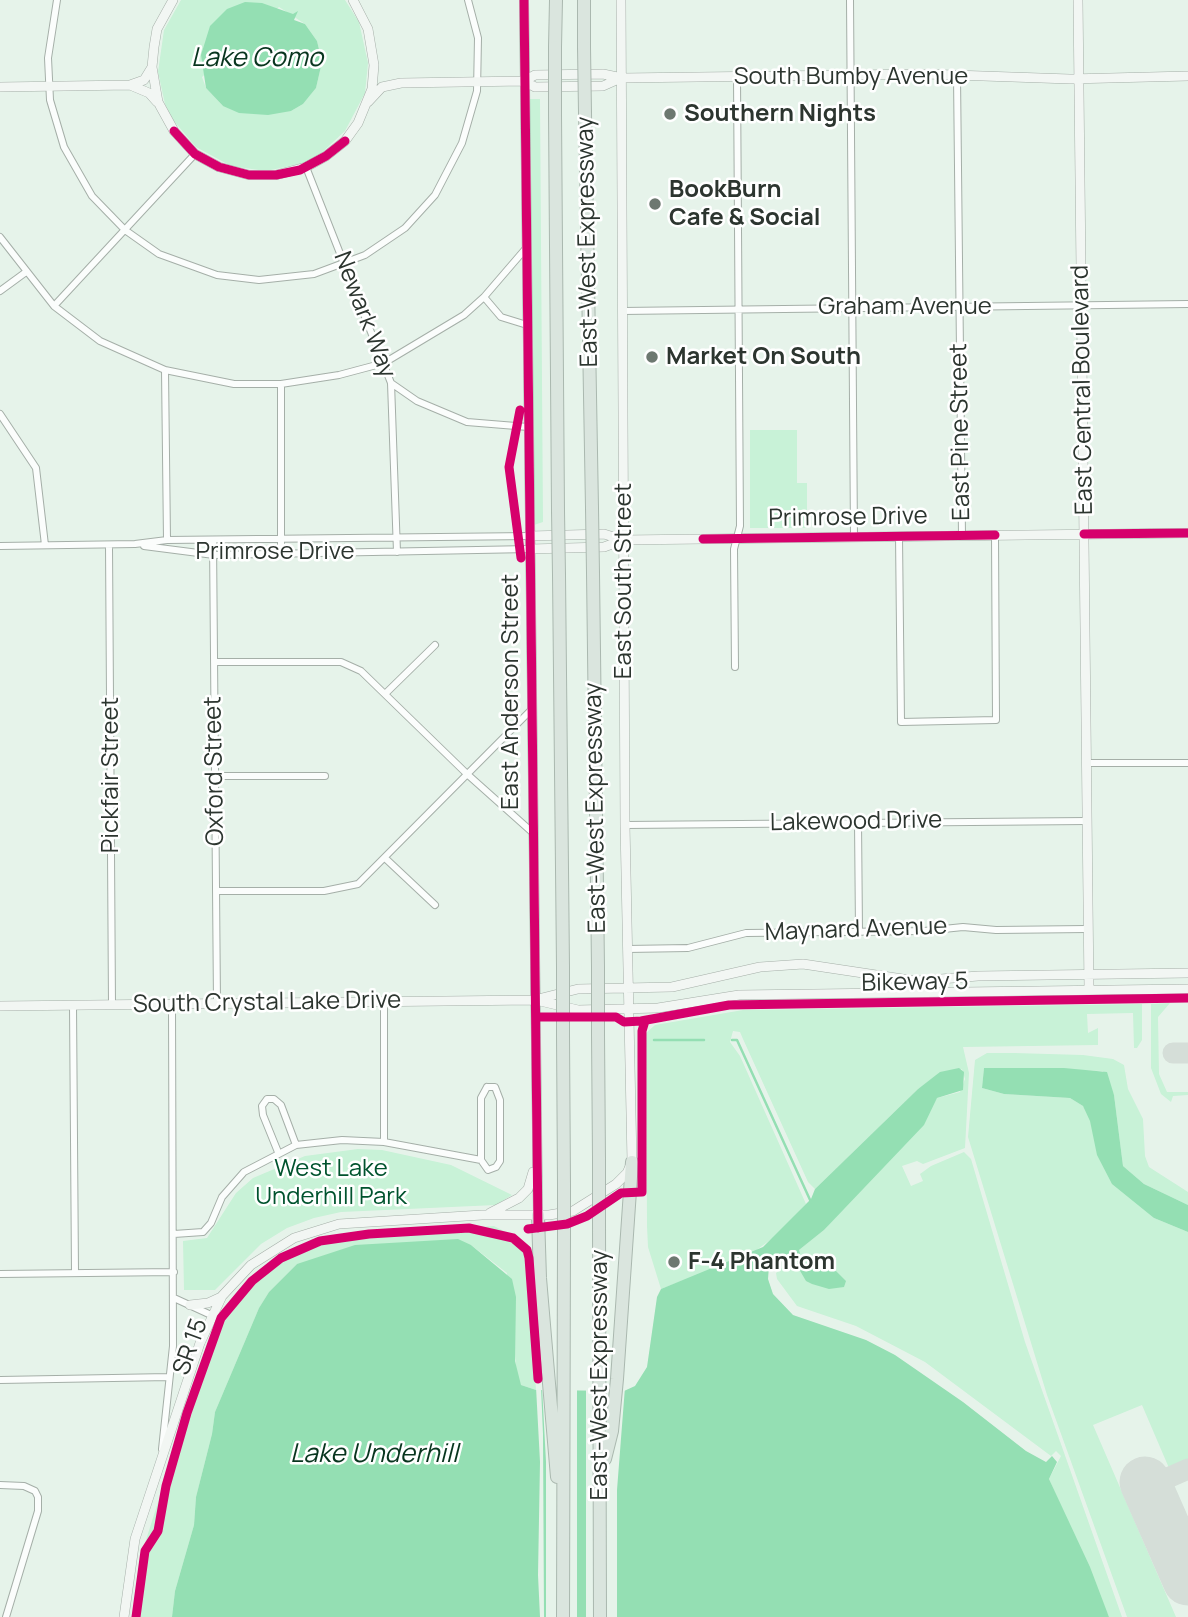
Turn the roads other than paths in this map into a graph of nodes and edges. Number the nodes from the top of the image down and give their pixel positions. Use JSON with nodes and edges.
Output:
{"nodes":[{"id":1,"x":57,"y":0,"type":"edge"},
{"id":2,"x":173,"y":0,"type":"edge"},
{"id":3,"x":353,"y":0,"type":"edge"},
{"id":4,"x":468,"y":0,"type":"edge"},
{"id":5,"x":524,"y":0,"type":"edge"},
{"id":6,"x":556,"y":0,"type":"edge"},
{"id":7,"x":584,"y":0,"type":"edge"},
{"id":8,"x":621,"y":0,"type":"edge"},
{"id":9,"x":850,"y":0,"type":"edge"},
{"id":10,"x":1078,"y":0,"type":"edge"},
{"id":11,"x":374,"y":65,"type":"junction"},
{"id":12,"x":152,"y":67,"type":"junction"},
{"id":13,"x":851,"y":75,"type":"junction"},
{"id":14,"x":957,"y":76,"type":"junction"},
{"id":15,"x":1188,"y":76,"type":"edge"},
{"id":16,"x":737,"y":77,"type":"junction"},
{"id":17,"x":622,"y":78,"type":"junction"},
{"id":18,"x":1079,"y":79,"type":"junction"},
{"id":19,"x":524,"y":81,"type":"junction"},
{"id":20,"x":478,"y":82,"type":"junction"},
{"id":21,"x":401,"y":83,"type":"junction"},
{"id":22,"x":130,"y":85,"type":"junction"},
{"id":23,"x":49,"y":86,"type":"junction"},
{"id":24,"x":0,"y":87,"type":"edge"},
{"id":25,"x":158,"y":102,"type":"junction"},
{"id":26,"x":368,"y":102,"type":"junction"},
{"id":27,"x":195,"y":154,"type":"junction"},
{"id":28,"x":306,"y":167,"type":"junction"},
{"id":29,"x":125,"y":230,"type":"junction"},
{"id":30,"x":0,"y":237,"type":"edge"},
{"id":31,"x":527,"y":247,"type":"junction"},
{"id":32,"x":346,"y":264,"type":"junction"},
{"id":33,"x":26,"y":272,"type":"junction"},
{"id":34,"x":0,"y":291,"type":"edge"},
{"id":35,"x":484,"y":297,"type":"junction"},
{"id":36,"x":1188,"y":304,"type":"edge"},
{"id":37,"x":54,"y":306,"type":"junction"},
{"id":38,"x":1082,"y":306,"type":"junction"},
{"id":39,"x":853,"y":307,"type":"junction"},
{"id":40,"x":960,"y":307,"type":"junction"},
{"id":41,"x":739,"y":309,"type":"junction"},
{"id":42,"x":622,"y":310,"type":"junction"},
{"id":43,"x":527,"y":325,"type":"junction"},
{"id":44,"x":384,"y":363,"type":"junction"},
{"id":45,"x":165,"y":370,"type":"junction"},
{"id":46,"x":391,"y":383,"type":"junction"},
{"id":47,"x":281,"y":384,"type":"junction"},
{"id":48,"x":0,"y":414,"type":"edge"},
{"id":49,"x":528,"y":427,"type":"junction"},
{"id":50,"x":1188,"y":533,"type":"edge"},
{"id":51,"x":1084,"y":534,"type":"junction"},
{"id":52,"x":530,"y":536,"type":"junction"},
{"id":53,"x":899,"y":536,"type":"junction"},
{"id":54,"x":962,"y":536,"type":"junction"},
{"id":55,"x":995,"y":536,"type":"junction"},
{"id":56,"x":855,"y":537,"type":"junction"},
{"id":57,"x":397,"y":538,"type":"junction"},
{"id":58,"x":737,"y":538,"type":"junction"},
{"id":59,"x":281,"y":539,"type":"junction"},
{"id":60,"x":167,"y":540,"type":"junction"},
{"id":61,"x":214,"y":540,"type":"junction"},
{"id":62,"x":624,"y":540,"type":"junction"},
{"id":63,"x":135,"y":544,"type":"junction"},
{"id":64,"x":45,"y":545,"type":"junction"},
{"id":65,"x":109,"y":545,"type":"junction"},
{"id":66,"x":0,"y":546,"type":"edge"},
{"id":67,"x":530,"y":549,"type":"junction"},
{"id":68,"x":397,"y":552,"type":"junction"},
{"id":69,"x":281,"y":554,"type":"junction"},
{"id":70,"x":214,"y":555,"type":"junction"},
{"id":71,"x":435,"y":645,"type":"dead end"},
{"id":72,"x":214,"y":662,"type":"junction"},
{"id":73,"x":735,"y":667,"type":"dead end"},
{"id":74,"x":385,"y":694,"type":"junction"},
{"id":75,"x":531,"y":710,"type":"junction"},
{"id":76,"x":1086,"y":763,"type":"junction"},
{"id":77,"x":1188,"y":763,"type":"edge"},
{"id":78,"x":467,"y":774,"type":"junction"},
{"id":79,"x":215,"y":776,"type":"junction"},
{"id":80,"x":325,"y":776,"type":"dead end"},
{"id":81,"x":1087,"y":821,"type":"junction"},
{"id":82,"x":858,"y":822,"type":"junction"},
{"id":83,"x":625,"y":825,"type":"junction"},
{"id":84,"x":532,"y":832,"type":"junction"},
{"id":85,"x":385,"y":858,"type":"junction"},
{"id":86,"x":216,"y":891,"type":"junction"},
{"id":87,"x":435,"y":905,"type":"dead end"},
{"id":88,"x":1087,"y":929,"type":"junction"},
{"id":89,"x":859,"y":931,"type":"junction"},
{"id":90,"x":627,"y":949,"type":"junction"},
{"id":91,"x":1188,"y":973,"type":"edge"},
{"id":92,"x":1088,"y":975,"type":"junction"},
{"id":93,"x":628,"y":989,"type":"junction"},
{"id":94,"x":1088,"y":989,"type":"junction"},
{"id":95,"x":1188,"y":989,"type":"edge"},
{"id":96,"x":534,"y":1000,"type":"junction"},
{"id":97,"x":384,"y":1002,"type":"junction"},
{"id":98,"x":217,"y":1003,"type":"junction"},
{"id":99,"x":172,"y":1004,"type":"junction"},
{"id":100,"x":73,"y":1005,"type":"junction"},
{"id":101,"x":112,"y":1005,"type":"junction"},
{"id":102,"x":0,"y":1006,"type":"edge"},
{"id":103,"x":630,"y":1009,"type":"junction"},
{"id":104,"x":384,"y":1142,"type":"junction"},
{"id":105,"x":296,"y":1145,"type":"junction"},
{"id":106,"x":278,"y":1152,"type":"junction"},
{"id":107,"x":481,"y":1160,"type":"junction"},
{"id":108,"x":632,"y":1162,"type":"junction"},
{"id":109,"x":535,"y":1163,"type":"junction"},
{"id":110,"x":482,"y":1215,"type":"junction"},
{"id":111,"x":538,"y":1215,"type":"junction"},
{"id":112,"x":174,"y":1234,"type":"junction"},
{"id":113,"x":174,"y":1272,"type":"junction"},
{"id":114,"x":75,"y":1273,"type":"junction"},
{"id":115,"x":0,"y":1274,"type":"edge"},
{"id":116,"x":222,"y":1296,"type":"junction"},
{"id":117,"x":174,"y":1298,"type":"junction"},
{"id":118,"x":190,"y":1305,"type":"junction"},
{"id":119,"x":211,"y":1315,"type":"junction"},
{"id":120,"x":169,"y":1377,"type":"junction"},
{"id":121,"x":0,"y":1380,"type":"edge"},
{"id":122,"x":161,"y":1458,"type":"junction"},
{"id":123,"x":601,"y":1476,"type":"junction"},
{"id":124,"x":0,"y":1485,"type":"edge"},
{"id":125,"x":564,"y":1548,"type":"junction"},
{"id":126,"x":6,"y":1617,"type":"edge"},
{"id":127,"x":124,"y":1617,"type":"edge"},
{"id":128,"x":564,"y":1617,"type":"edge"},
{"id":129,"x":600,"y":1617,"type":"edge"}],
"edges":[{"from":1,"to":23,"type":"street"},
{"from":2,"to":12,"type":"main road"},
{"from":3,"to":11,"type":"main road"},
{"from":4,"to":20,"type":"street"},
{"from":5,"to":19,"type":"main road","name":"East Anderson Street","number":"SR 15"},
{"from":6,"to":125,"type":"highway","name":"East-West Expressway","bridge":true},
{"from":7,"to":123,"type":"highway","name":"East-West Expressway","bridge":true},
{"from":8,"to":17,"type":"main road","name":"East South Street"},
{"from":9,"to":13,"type":"street"},
{"from":10,"to":18,"type":"main road","name":"East Central Boulevard"},
{"from":11,"to":21,"type":"main road"},
{"from":11,"to":26,"type":"main road"},
{"from":12,"to":22,"type":"main road"},
{"from":12,"to":25,"type":"main road"},
{"from":13,"to":14,"type":"main road","name":"South Bumby Avenue"},
{"from":13,"to":16,"type":"main road","name":"South Bumby Avenue"},
{"from":13,"to":39,"type":"street"},
{"from":14,"to":18,"type":"main road","name":"South Bumby Avenue"},
{"from":14,"to":40,"type":"street","name":"East Pine Street"},
{"from":15,"to":18,"type":"main road","name":"South Bumby Avenue"},
{"from":16,"to":17,"type":"main road","name":"South Bumby Avenue"},
{"from":16,"to":41,"type":"street"},
{"from":17,"to":19,"type":"main road","name":"South Bumby Avenue"},
{"from":17,"to":42,"type":"main road","name":"East South Street"},
{"from":18,"to":38,"type":"main road","name":"East Central Boulevard"},
{"from":19,"to":20,"type":"main road","name":"South Bumby Avenue"},
{"from":19,"to":31,"type":"main road","name":"East Anderson Street","number":"SR 15"},
{"from":20,"to":21,"type":"main road","name":"South Bumby Avenue"},
{"from":20,"to":32,"type":"street"},
{"from":21,"to":26,"type":"main road","name":"South Bumby Avenue"},
{"from":22,"to":23,"type":"main road"},
{"from":22,"to":25,"type":"main road"},
{"from":23,"to":24,"type":"main road"},
{"from":23,"to":29,"type":"street"},
{"from":25,"to":27,"type":"main road"},
{"from":26,"to":28,"type":"main road"},
{"from":27,"to":28,"type":"main road"},
{"from":27,"to":29,"type":"street"},
{"from":28,"to":32,"type":"street","name":"Newark Way"},
{"from":29,"to":32,"type":"street"},
{"from":29,"to":37,"type":"street"},
{"from":30,"to":33,"type":"street"},
{"from":31,"to":35,"type":"street"},
{"from":31,"to":43,"type":"main road","name":"East Anderson Street","number":"SR 15"},
{"from":32,"to":44,"type":"street","name":"Newark Way"},
{"from":33,"to":34,"type":"street"},
{"from":33,"to":37,"type":"street"},
{"from":35,"to":43,"type":"street"},
{"from":35,"to":44,"type":"street"},
{"from":36,"to":38,"type":"street","name":"Graham Avenue"},
{"from":37,"to":45,"type":"street"},
{"from":38,"to":40,"type":"street","name":"Graham Avenue"},
{"from":38,"to":51,"type":"main road","name":"East Central Boulevard"},
{"from":39,"to":40,"type":"street","name":"Graham Avenue"},
{"from":39,"to":41,"type":"street","name":"Graham Avenue"},
{"from":39,"to":56,"type":"street"},
{"from":40,"to":54,"type":"street","name":"East Pine Street"},
{"from":41,"to":42,"type":"street","name":"Graham Avenue"},
{"from":41,"to":58,"type":"street"},
{"from":42,"to":62,"type":"main road","name":"East South Street"},
{"from":43,"to":49,"type":"main road","name":"East Anderson Street","number":"SR 15"},
{"from":44,"to":46,"type":"street","name":"Newark Way"},
{"from":44,"to":47,"type":"street"},
{"from":45,"to":47,"type":"street"},
{"from":45,"to":60,"type":"street"},
{"from":46,"to":49,"type":"street"},
{"from":46,"to":57,"type":"street","name":"Newark Way"},
{"from":47,"to":59,"type":"street"},
{"from":48,"to":64,"type":"street"},
{"from":49,"to":52,"type":"main road","name":"East Anderson Street","number":"SR 15"},
{"from":50,"to":51,"type":"main road","name":"Primrose Drive"},
{"from":51,"to":55,"type":"main road","name":"Primrose Drive"},
{"from":51,"to":76,"type":"main road","name":"East Central Boulevard"},
{"from":52,"to":57,"type":"street","name":"Primrose Drive"},
{"from":52,"to":62,"type":"main road","name":"Primrose Drive"},
{"from":52,"to":67,"type":"main road","name":"East Anderson Street","number":"SR 15"},
{"from":53,"to":54,"type":"main road","name":"Primrose Drive"},
{"from":53,"to":55,"type":"street","name":"East Pine Street"},
{"from":53,"to":56,"type":"main road","name":"Primrose Drive"},
{"from":54,"to":55,"type":"main road","name":"Primrose Drive"},
{"from":56,"to":58,"type":"main road","name":"Primrose Drive"},
{"from":57,"to":59,"type":"street","name":"Primrose Drive"},
{"from":57,"to":68,"type":"street","name":"Newark Way"},
{"from":58,"to":62,"type":"main road","name":"Primrose Drive"},
{"from":58,"to":73,"type":"street"},
{"from":59,"to":61,"type":"street","name":"Primrose Drive"},
{"from":59,"to":69,"type":"street"},
{"from":60,"to":61,"type":"street","name":"Primrose Drive"},
{"from":60,"to":63,"type":"street","name":"Primrose Drive"},
{"from":61,"to":70,"type":"street","name":"Oxford Street"},
{"from":62,"to":67,"type":"main road","name":"Primrose Drive"},
{"from":62,"to":83,"type":"main road","name":"East South Street"},
{"from":63,"to":65,"type":"street","name":"Primrose Drive"},
{"from":63,"to":70,"type":"street","name":"Primrose Drive"},
{"from":64,"to":65,"type":"street","name":"Primrose Drive"},
{"from":64,"to":66,"type":"street","name":"Primrose Drive"},
{"from":65,"to":101,"type":"street","name":"Pickfair Street"},
{"from":67,"to":68,"type":"street","name":"Primrose Drive"},
{"from":67,"to":75,"type":"main road","name":"East Anderson Street","number":"SR 15"},
{"from":68,"to":69,"type":"street","name":"Primrose Drive"},
{"from":69,"to":70,"type":"street","name":"Primrose Drive"},
{"from":70,"to":72,"type":"street","name":"Oxford Street"},
{"from":71,"to":74,"type":"street"},
{"from":72,"to":74,"type":"street"},
{"from":72,"to":79,"type":"street","name":"Oxford Street"},
{"from":74,"to":78,"type":"street"},
{"from":75,"to":78,"type":"street"},
{"from":75,"to":84,"type":"main road","name":"East Anderson Street","number":"SR 15"},
{"from":76,"to":77,"type":"street"},
{"from":76,"to":81,"type":"main road","name":"East Central Boulevard"},
{"from":78,"to":84,"type":"street"},
{"from":78,"to":85,"type":"street"},
{"from":79,"to":80,"type":"street"},
{"from":79,"to":86,"type":"street","name":"Oxford Street"},
{"from":81,"to":82,"type":"street","name":"Lakewood Drive"},
{"from":81,"to":88,"type":"main road","name":"East Central Boulevard"},
{"from":82,"to":83,"type":"street","name":"Lakewood Drive"},
{"from":82,"to":89,"type":"street"},
{"from":83,"to":90,"type":"main road","name":"East South Street"},
{"from":84,"to":96,"type":"main road","name":"East Anderson Street","number":"SR 15"},
{"from":85,"to":86,"type":"street"},
{"from":85,"to":87,"type":"street"},
{"from":86,"to":98,"type":"street","name":"Oxford Street"},
{"from":88,"to":89,"type":"street","name":"Maynard Avenue"},
{"from":88,"to":92,"type":"main road","name":"East Central Boulevard"},
{"from":89,"to":90,"type":"street","name":"Maynard Avenue"},
{"from":90,"to":93,"type":"main road","name":"East South Street"},
{"from":91,"to":92,"type":"main road","name":"South Crystal Lake Drive"},
{"from":92,"to":93,"type":"main road","name":"South Crystal Lake Drive"},
{"from":92,"to":94,"type":"main road","name":"East Central Boulevard"},
{"from":93,"to":96,"type":"main road","name":"South Crystal Lake Drive"},
{"from":93,"to":103,"type":"main road","name":"East South Street"},
{"from":94,"to":95,"type":"main road","name":"South Crystal Lake Drive"},
{"from":94,"to":103,"type":"main road","name":"South Crystal Lake Drive"},
{"from":96,"to":97,"type":"main road","name":"South Crystal Lake Drive"},
{"from":96,"to":103,"type":"main road","name":"South Crystal Lake Drive"},
{"from":96,"to":109,"type":"main road","name":"East Anderson Street","number":"SR 15"},
{"from":97,"to":98,"type":"main road","name":"South Crystal Lake Drive"},
{"from":97,"to":104,"type":"street"},
{"from":98,"to":99,"type":"main road","name":"South Crystal Lake Drive"},
{"from":99,"to":101,"type":"main road","name":"South Crystal Lake Drive"},
{"from":99,"to":112,"type":"street"},
{"from":100,"to":101,"type":"main road","name":"South Crystal Lake Drive"},
{"from":100,"to":102,"type":"main road","name":"South Crystal Lake Drive"},
{"from":100,"to":114,"type":"street"},
{"from":103,"to":108,"type":"main road","name":"East South Street"},
{"from":104,"to":105,"type":"street"},
{"from":104,"to":107,"type":"street"},
{"from":105,"to":106,"type":"street"},
{"from":105,"to":106,"type":"street"},
{"from":106,"to":112,"type":"street"},
{"from":107,"to":107,"type":"street"},
{"from":108,"to":111,"type":"main road","number":"SR 15"},
{"from":108,"to":123,"type":"highway"},
{"from":109,"to":110,"type":"main road","number":"SR 15"},
{"from":109,"to":111,"type":"main road","name":"East Anderson Street"},
{"from":110,"to":111,"type":"main road","number":"SR 15"},
{"from":110,"to":116,"type":"main road","number":"SR 15"},
{"from":111,"to":125,"type":"highway"},
{"from":112,"to":113,"type":"street"},
{"from":113,"to":114,"type":"street"},
{"from":113,"to":117,"type":"street"},
{"from":114,"to":115,"type":"street"},
{"from":116,"to":118,"type":"main road"},
{"from":116,"to":119,"type":"main road","number":"SR 15"},
{"from":117,"to":118,"type":"street"},
{"from":117,"to":120,"type":"street"},
{"from":118,"to":119,"type":"street"},
{"from":119,"to":122,"type":"main road","number":"SR 15"},
{"from":120,"to":121,"type":"street"},
{"from":120,"to":122,"type":"street"},
{"from":122,"to":127,"type":"main road","number":"SR 15"},
{"from":123,"to":129,"type":"highway","name":"East-West Expressway"},
{"from":124,"to":126,"type":"street"},
{"from":125,"to":128,"type":"highway","name":"East-West Expressway"}]}
